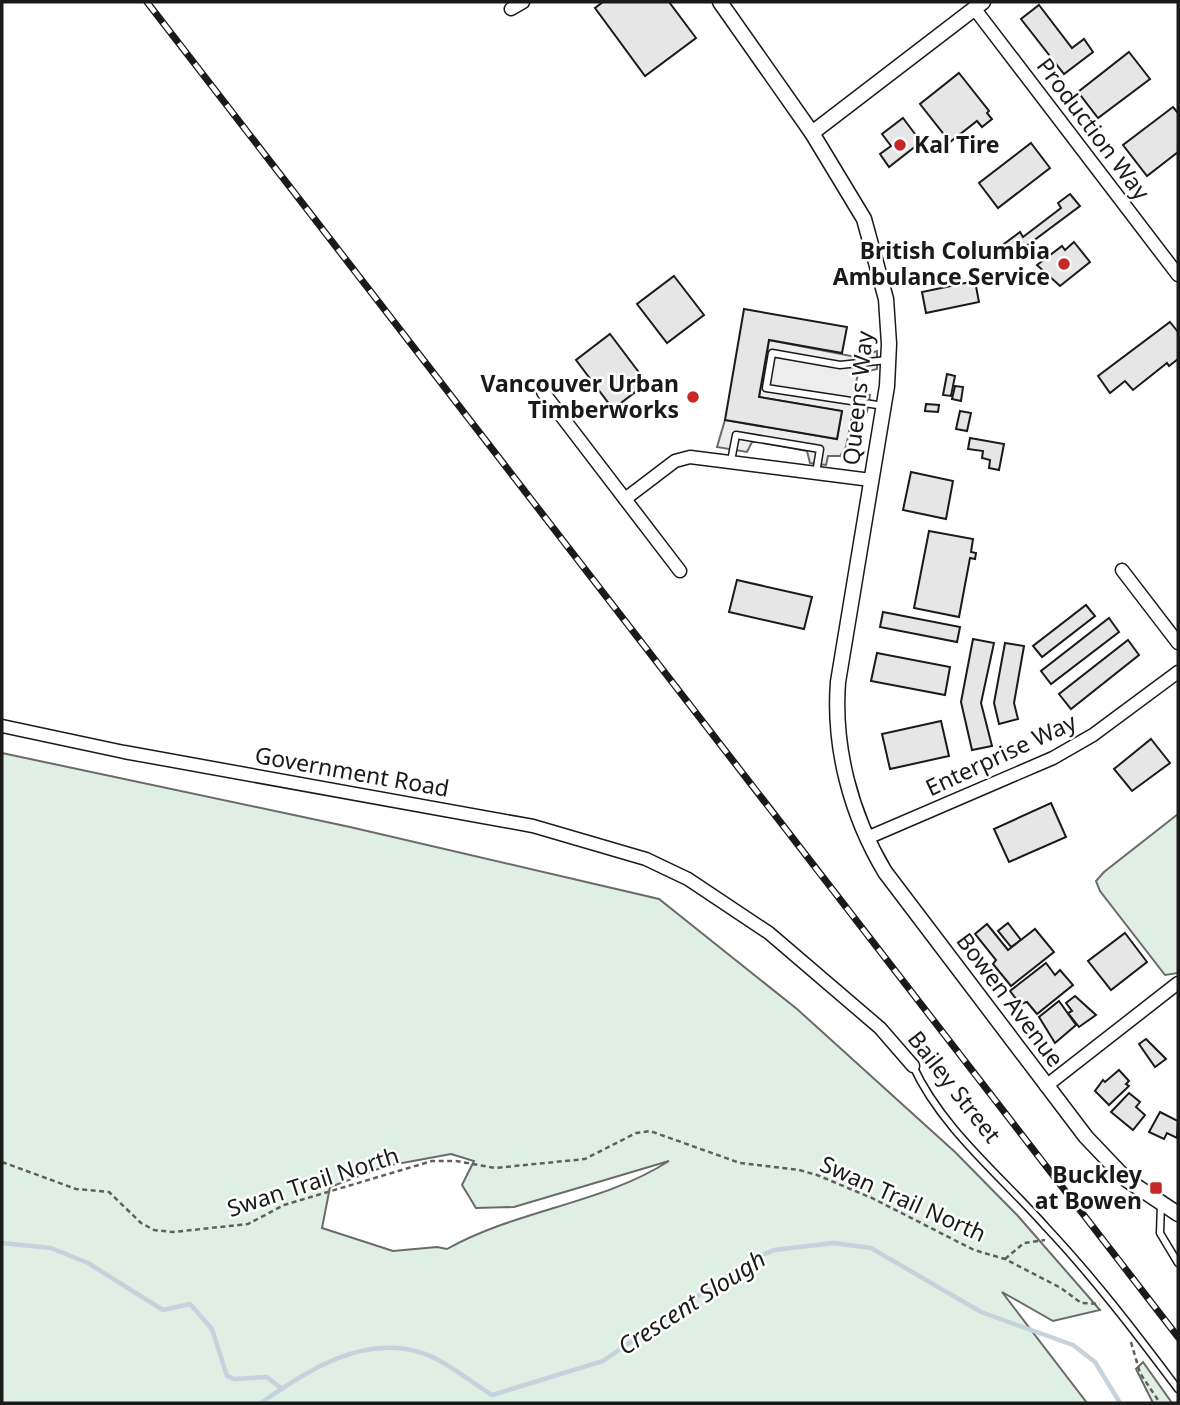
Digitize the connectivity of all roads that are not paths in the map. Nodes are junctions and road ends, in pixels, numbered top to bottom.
1 (523, 2) edge
2 (720, 2) edge
3 (979, 5) edge
4 (511, 9) dead end
5 (812, 133) junction
6 (1178, 275) edge
7 (889, 360) junction
8 (543, 392) dead end
9 (884, 406) junction
10 (731, 461) junction
11 (816, 473) junction
12 (871, 480) junction
13 (625, 499) junction
14 (1122, 570) dead end
15 (680, 571) dead end
16 (1178, 643) edge
17 (1178, 672) edge
18 (2, 726) edge
19 (867, 838) junction
20 (688, 879) joint
21 (1178, 983) edge
22 (914, 1066) joint
23 (1046, 1086) junction
24 (1161, 1204) junction
25 (1178, 1214) edge
26 (1178, 1262) edge
27 (1178, 1389) edge

1 - 4 street
2 - 5 street, Queens Way
3 - 5 street
3 - 6 street, Production Way
5 - 7 street, Queens Way
7 - 9 street, Queens Way
7 - 9 lane
8 - 13 street
9 - 12 street, Queens Way
10 - 11 street
10 - 11 lane
10 - 13 street
11 - 12 street
12 - 19 street, Queens Way
13 - 15 street
14 - 16 street
17 - 19 street, Enterprise Way
18 - 20 street, Government Road
19 - 23 street, Bowen Avenue
20 - 22 street, Bailey Street
21 - 23 street
22 - 27 lane, Bailey Street
23 - 24 street, Bowen Avenue
24 - 25 street, Bowen Avenue
24 - 26 lane

